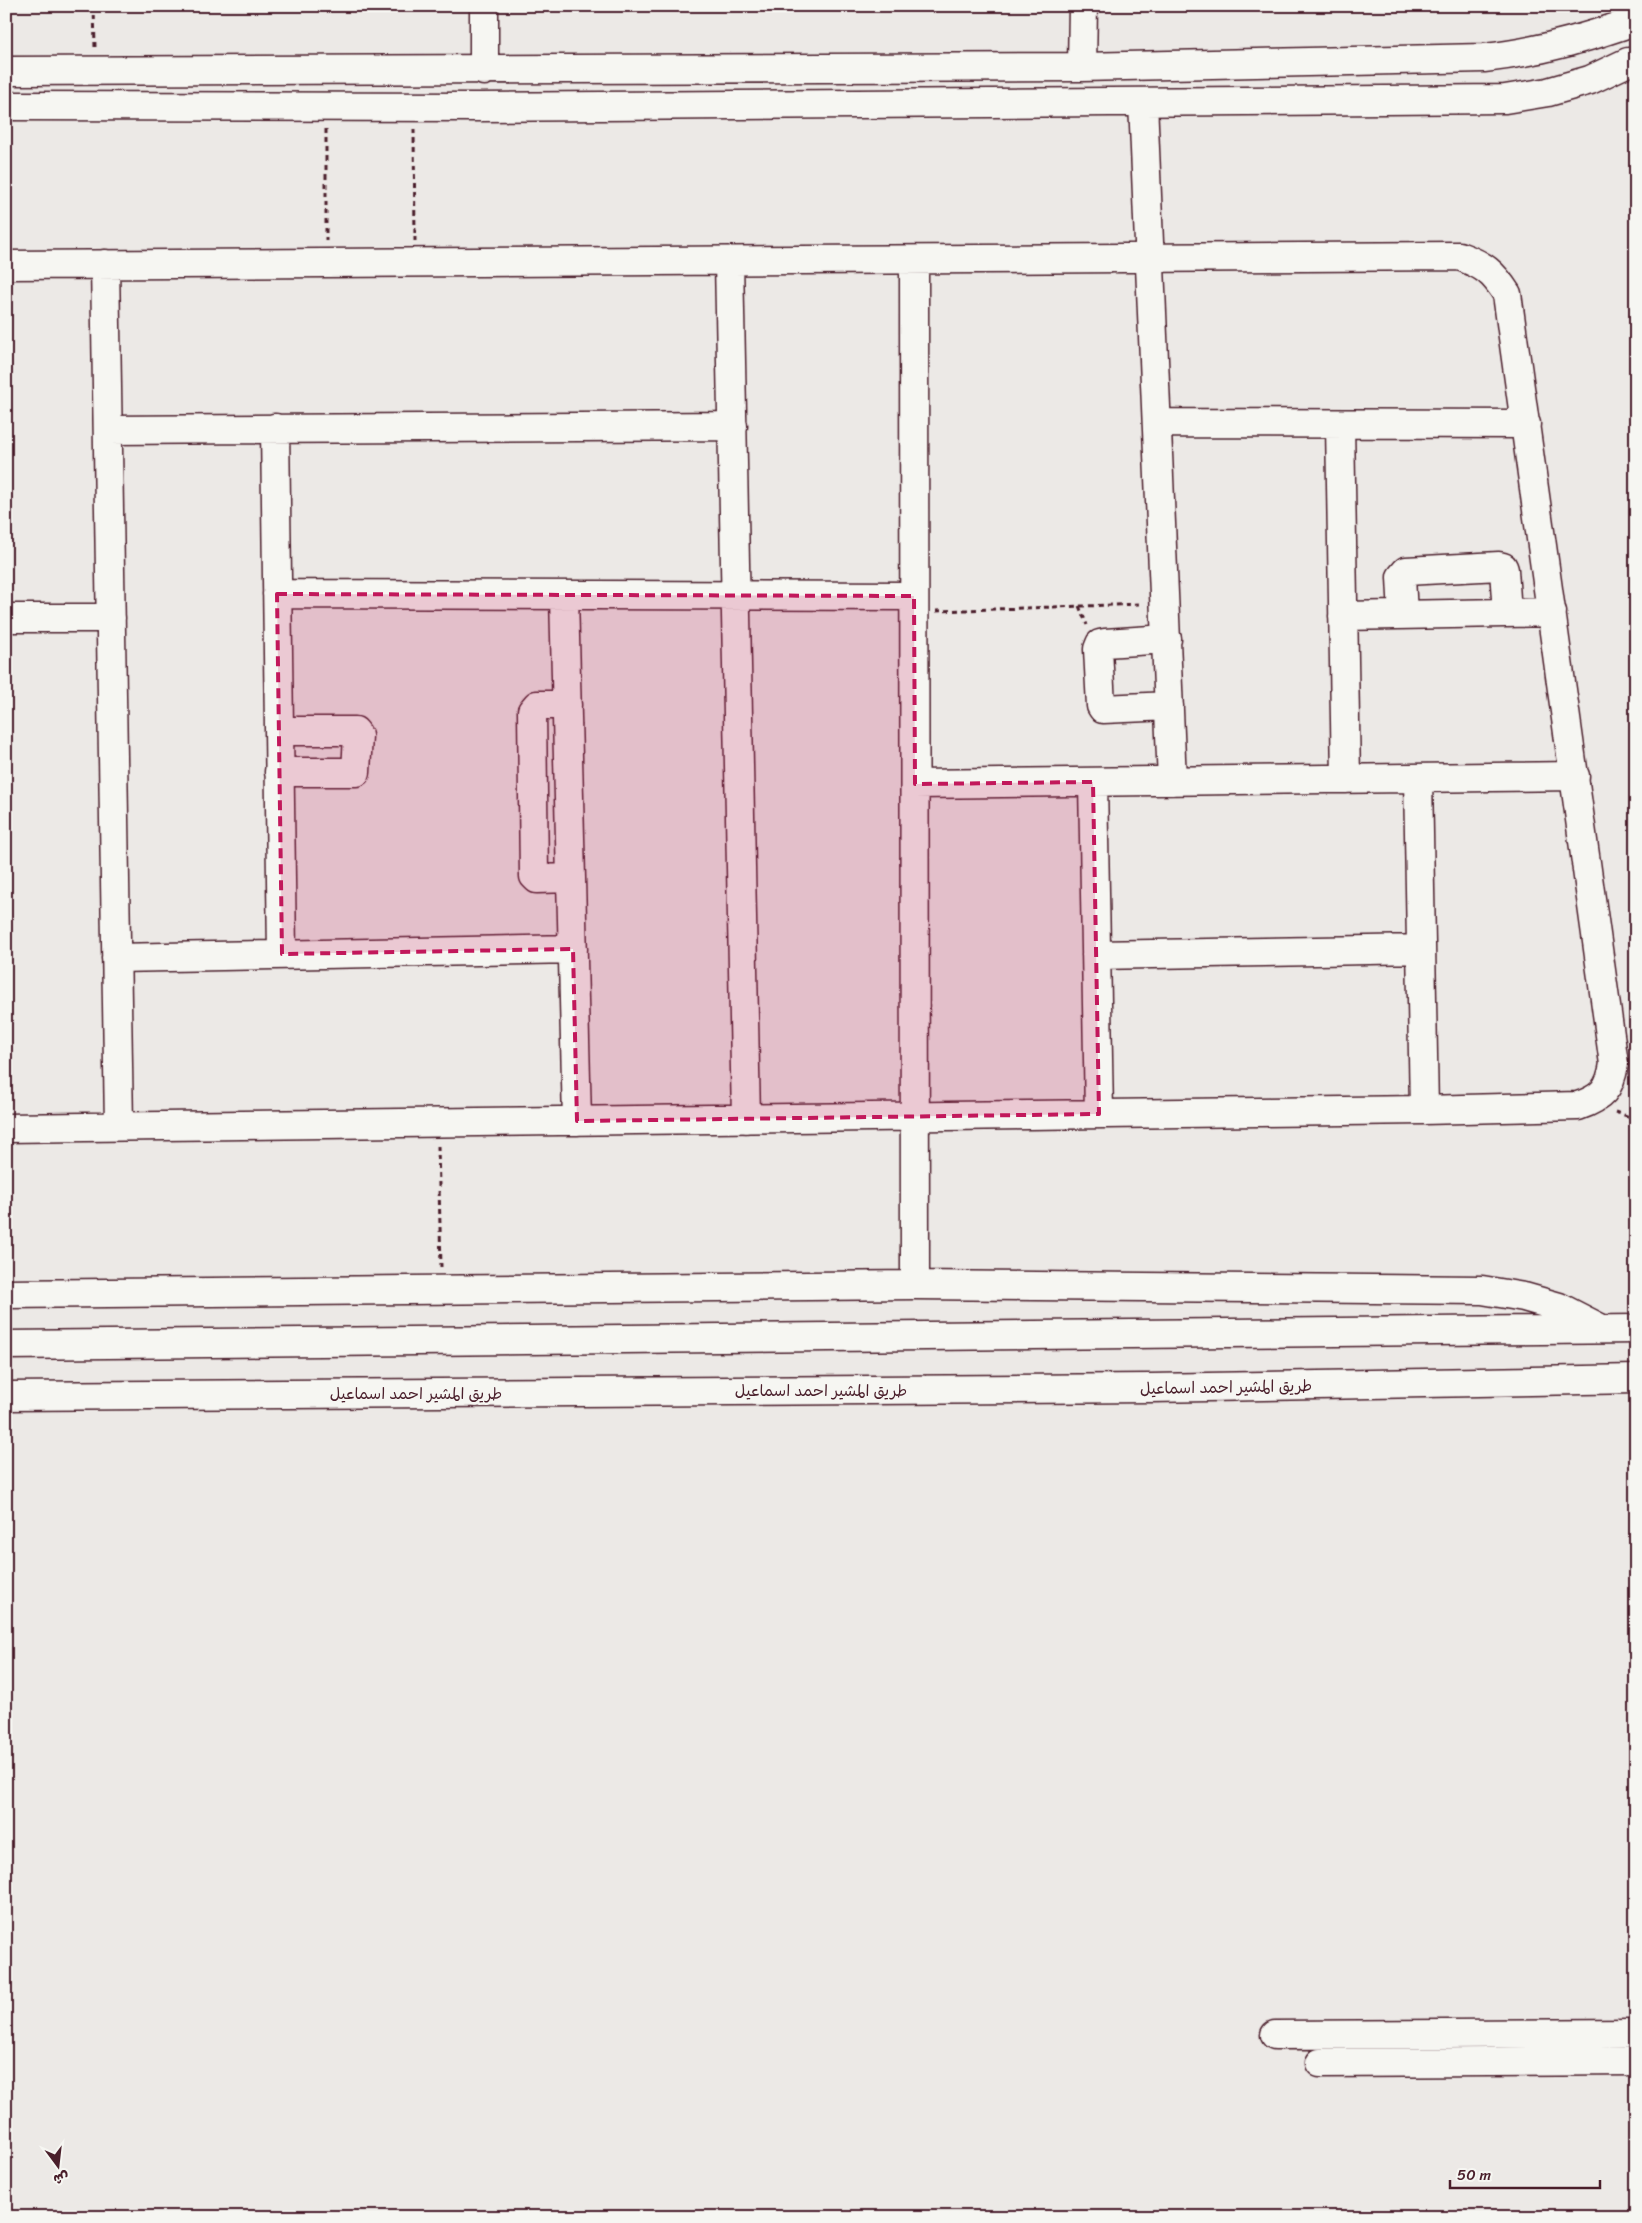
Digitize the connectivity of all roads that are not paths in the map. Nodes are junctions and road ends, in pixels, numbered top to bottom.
1 (484, 6) edge
2 (1083, 6) edge
3 (1630, 16) edge
4 (1082, 67) junction
5 (1633, 68) edge
6 (6, 71) edge
7 (484, 71) junction
8 (1143, 102) junction
9 (6, 106) edge
10 (1151, 259) junction
11 (914, 260) junction
12 (730, 261) junction
13 (106, 264) junction
14 (6, 265) edge
15 (1158, 423) junction
16 (1340, 424) junction
17 (1526, 424) junction
18 (733, 426) junction
19 (275, 428) junction
20 (108, 430) junction
21 (277, 594) junction
22 (564, 596) junction
23 (736, 596) junction
24 (914, 604) junction
25 (1552, 612) junction
26 (1507, 613) junction
27 (1403, 615) junction
28 (1343, 616) junction
29 (6, 618) edge
30 (111, 618) junction
31 (1167, 639) junction
32 (567, 705) junction
33 (1169, 706) junction
34 (279, 731) junction
35 (279, 772) junction
36 (1575, 776) junction
37 (1418, 778) junction
38 (1346, 779) junction
39 (1172, 781) junction
40 (1093, 782) junction
41 (915, 784) junction
42 (571, 878) junction
43 (1421, 949) junction
44 (573, 950) junction
45 (282, 954) junction
46 (1096, 955) junction
47 (116, 958) junction
48 (1424, 1110) junction
49 (1099, 1114) junction
50 (915, 1117) junction
51 (746, 1119) junction
52 (577, 1121) junction
53 (119, 1126) junction
54 (6, 1128) edge
55 (915, 1285) junction
56 (6, 1294) edge
57 (1602, 1329) junction
58 (1636, 1329) edge
59 (6, 1345) edge
60 (1636, 1380) edge
61 (6, 1396) edge
62 (1636, 2033) edge
63 (1275, 2035) dead end
64 (1636, 2061) edge
65 (1320, 2063) dead end

1 - 7 street
2 - 4 street
3 - 4 street
3 - 5 street
4 - 7 street
5 - 8 street
6 - 7 street
8 - 9 street
8 - 10 street
10 - 11 street
10 - 15 street
10 - 17 street
11 - 12 street
11 - 24 street
12 - 13 street
12 - 18 street
13 - 14 street
13 - 20 street
15 - 16 street
15 - 31 street
16 - 17 street
16 - 28 street
17 - 25 street
18 - 19 street
18 - 23 street
19 - 20 street
19 - 21 street
20 - 30 street
21 - 22 street
21 - 34 street
22 - 23 street
22 - 32 street
23 - 24 street
23 - 51 street
24 - 41 street
25 - 26 street
25 - 36 street
26 - 27 street
26 - 27 street
27 - 28 street
28 - 38 street
29 - 30 street
30 - 47 street
31 - 33 street
31 - 33 street
32 - 42 street
32 - 42 street
33 - 39 street
34 - 35 street
34 - 35 street
35 - 45 street
36 - 37 street
36 - 48 street
37 - 38 street
37 - 43 street
38 - 39 street
39 - 40 street
40 - 41 street
40 - 46 street
41 - 50 street
42 - 44 street
43 - 46 street
43 - 48 street
44 - 45 street
44 - 52 street
45 - 47 street
46 - 49 street
47 - 53 street
48 - 49 street
49 - 50 street
50 - 51 street
50 - 55 street
51 - 52 street
52 - 53 street
53 - 54 street
55 - 56 street
55 - 57 street
57 - 58 street
57 - 59 street
60 - 61 street, طريق المشير احمد اسماعيل
62 - 63 street
64 - 65 street

